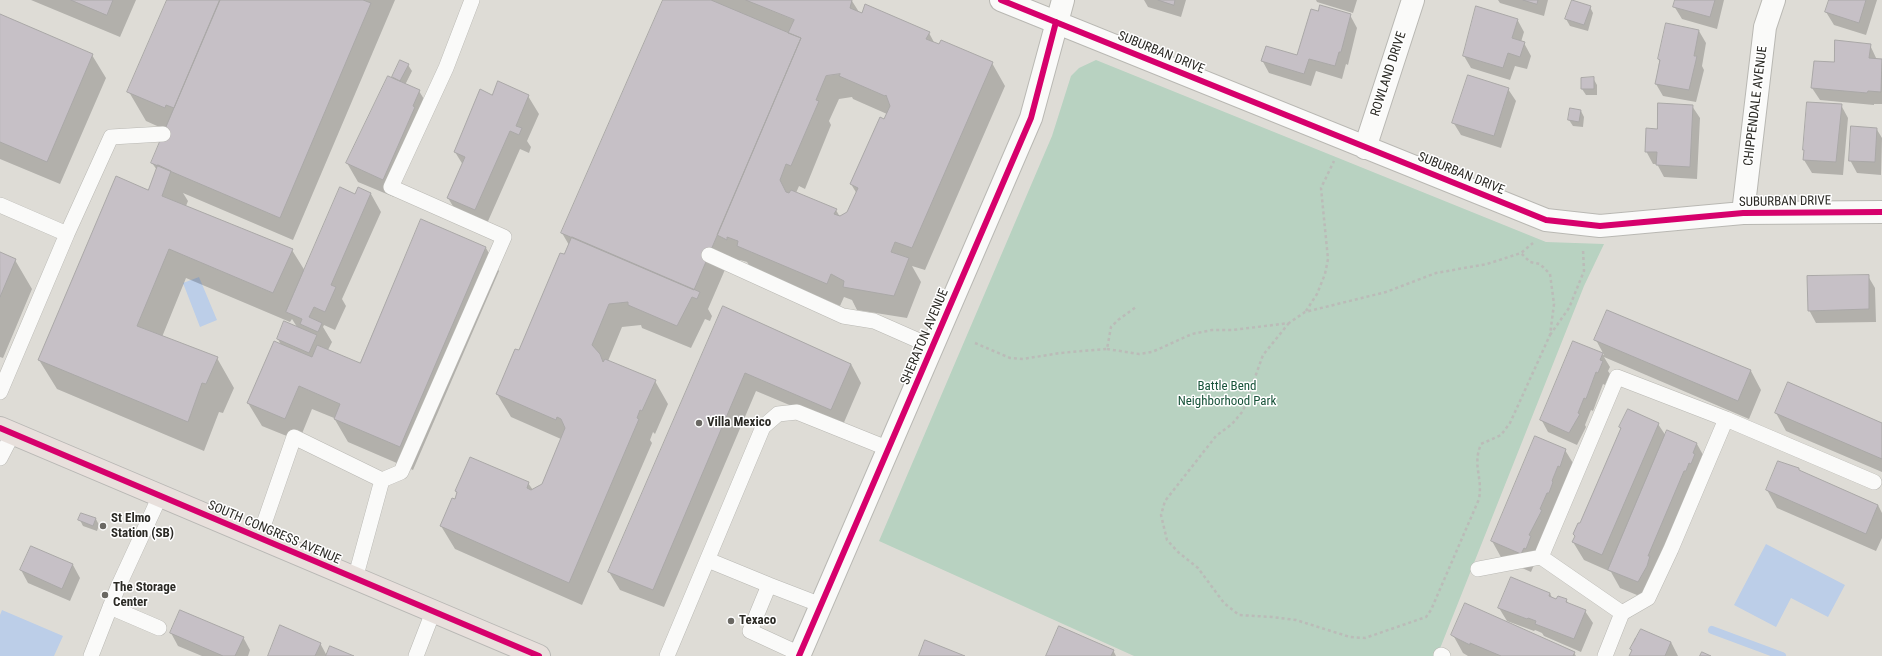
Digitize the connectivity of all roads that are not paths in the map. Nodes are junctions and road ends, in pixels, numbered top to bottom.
1 (472, 0) edge
2 (1001, 0) edge
3 (1063, 0) edge
4 (1413, 0) edge
5 (1774, 0) edge
6 (1056, 22) junction
7 (163, 134) dead end
8 (1365, 148) junction
9 (0, 205) edge
10 (1882, 212) edge
11 (1743, 213) junction
12 (67, 234) junction
13 (709, 255) dead end
14 (933, 346) junction
15 (0, 392) edge
16 (1726, 420) junction
17 (6, 431) edge
18 (889, 449) junction
19 (0, 458) edge
20 (382, 480) junction
21 (1874, 482) dead end
22 (160, 496) junction
23 (259, 538) junction
24 (1542, 557) junction
25 (708, 560) junction
26 (1478, 569) dead end
27 (355, 579) junction
28 (769, 585) junction
29 (821, 605) junction
30 (110, 606) junction
31 (433, 612) junction
32 (1622, 613) junction
33 (159, 628) dead end
34 (509, 651) edge
35 (800, 655) edge
36 (91, 656) edge
37 (416, 656) edge
38 (539, 656) edge
39 (667, 656) edge
40 (1605, 656) edge

1 - 20 lane
2 - 6 street, SUBURBAN DRIVE
3 - 6 street, SHERATON AVENUE
4 - 8 street, ROWLAND DRIVE
5 - 11 street, CHIPPENDALE AVENUE
6 - 8 street, SUBURBAN DRIVE
6 - 14 street, SHERATON AVENUE
7 - 12 lane
8 - 11 street, SUBURBAN DRIVE
9 - 12 lane
10 - 11 street, SUBURBAN DRIVE
12 - 15 lane
13 - 14 lane
14 - 18 street, SHERATON AVENUE
16 - 21 lane
16 - 24 lane
16 - 32 lane
17 - 19 lane
17 - 22 main road, SOUTH CONGRESS AVENUE
18 - 25 lane
18 - 29 street, SHERATON AVENUE
20 - 23 lane
20 - 27 lane
22 - 23 main road, SOUTH CONGRESS AVENUE
22 - 30 lane
23 - 27 main road, SOUTH CONGRESS AVENUE
24 - 26 lane
24 - 32 lane
25 - 28 lane
25 - 39 lane
27 - 31 main road, SOUTH CONGRESS AVENUE
28 - 29 lane
28 - 35 lane
29 - 35 street, SHERATON AVENUE
30 - 33 lane
30 - 36 lane
31 - 34 main road, SOUTH CONGRESS AVENUE
31 - 37 lane
32 - 40 lane
34 - 38 main road, SOUTH CONGRESS AVENUE

